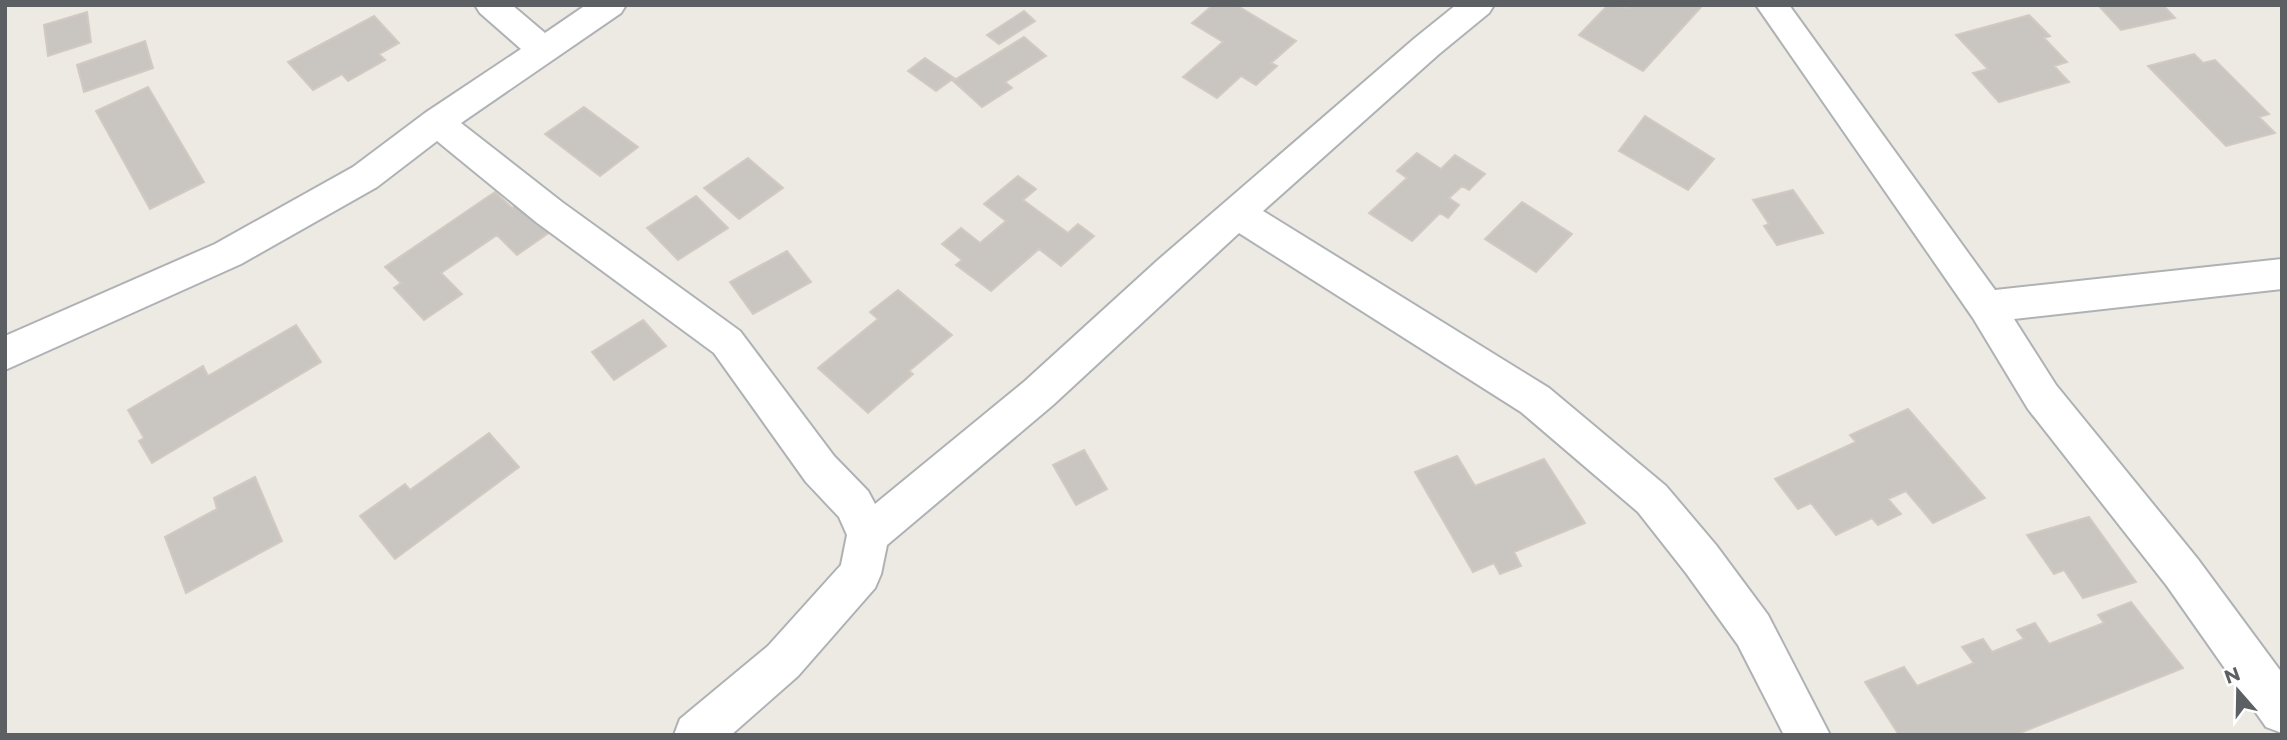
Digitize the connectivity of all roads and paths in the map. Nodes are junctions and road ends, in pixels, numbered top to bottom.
1 (491, 5) edge
2 (610, 5) edge
3 (1478, 5) edge
4 (1772, 5) edge
5 (544, 50) junction
6 (437, 122) junction
7 (1238, 214) junction
8 (2282, 274) edge
9 (1986, 307) junction
10 (5, 354) edge
11 (868, 535) junction
12 (2282, 711) edge
13 (696, 735) edge
14 (1808, 735) edge

1 - 5 street
2 - 5 street
3 - 7 street
4 - 9 street
5 - 6 street
6 - 10 street
6 - 11 street
7 - 11 street
7 - 14 street
8 - 9 street
9 - 12 street
11 - 13 street

